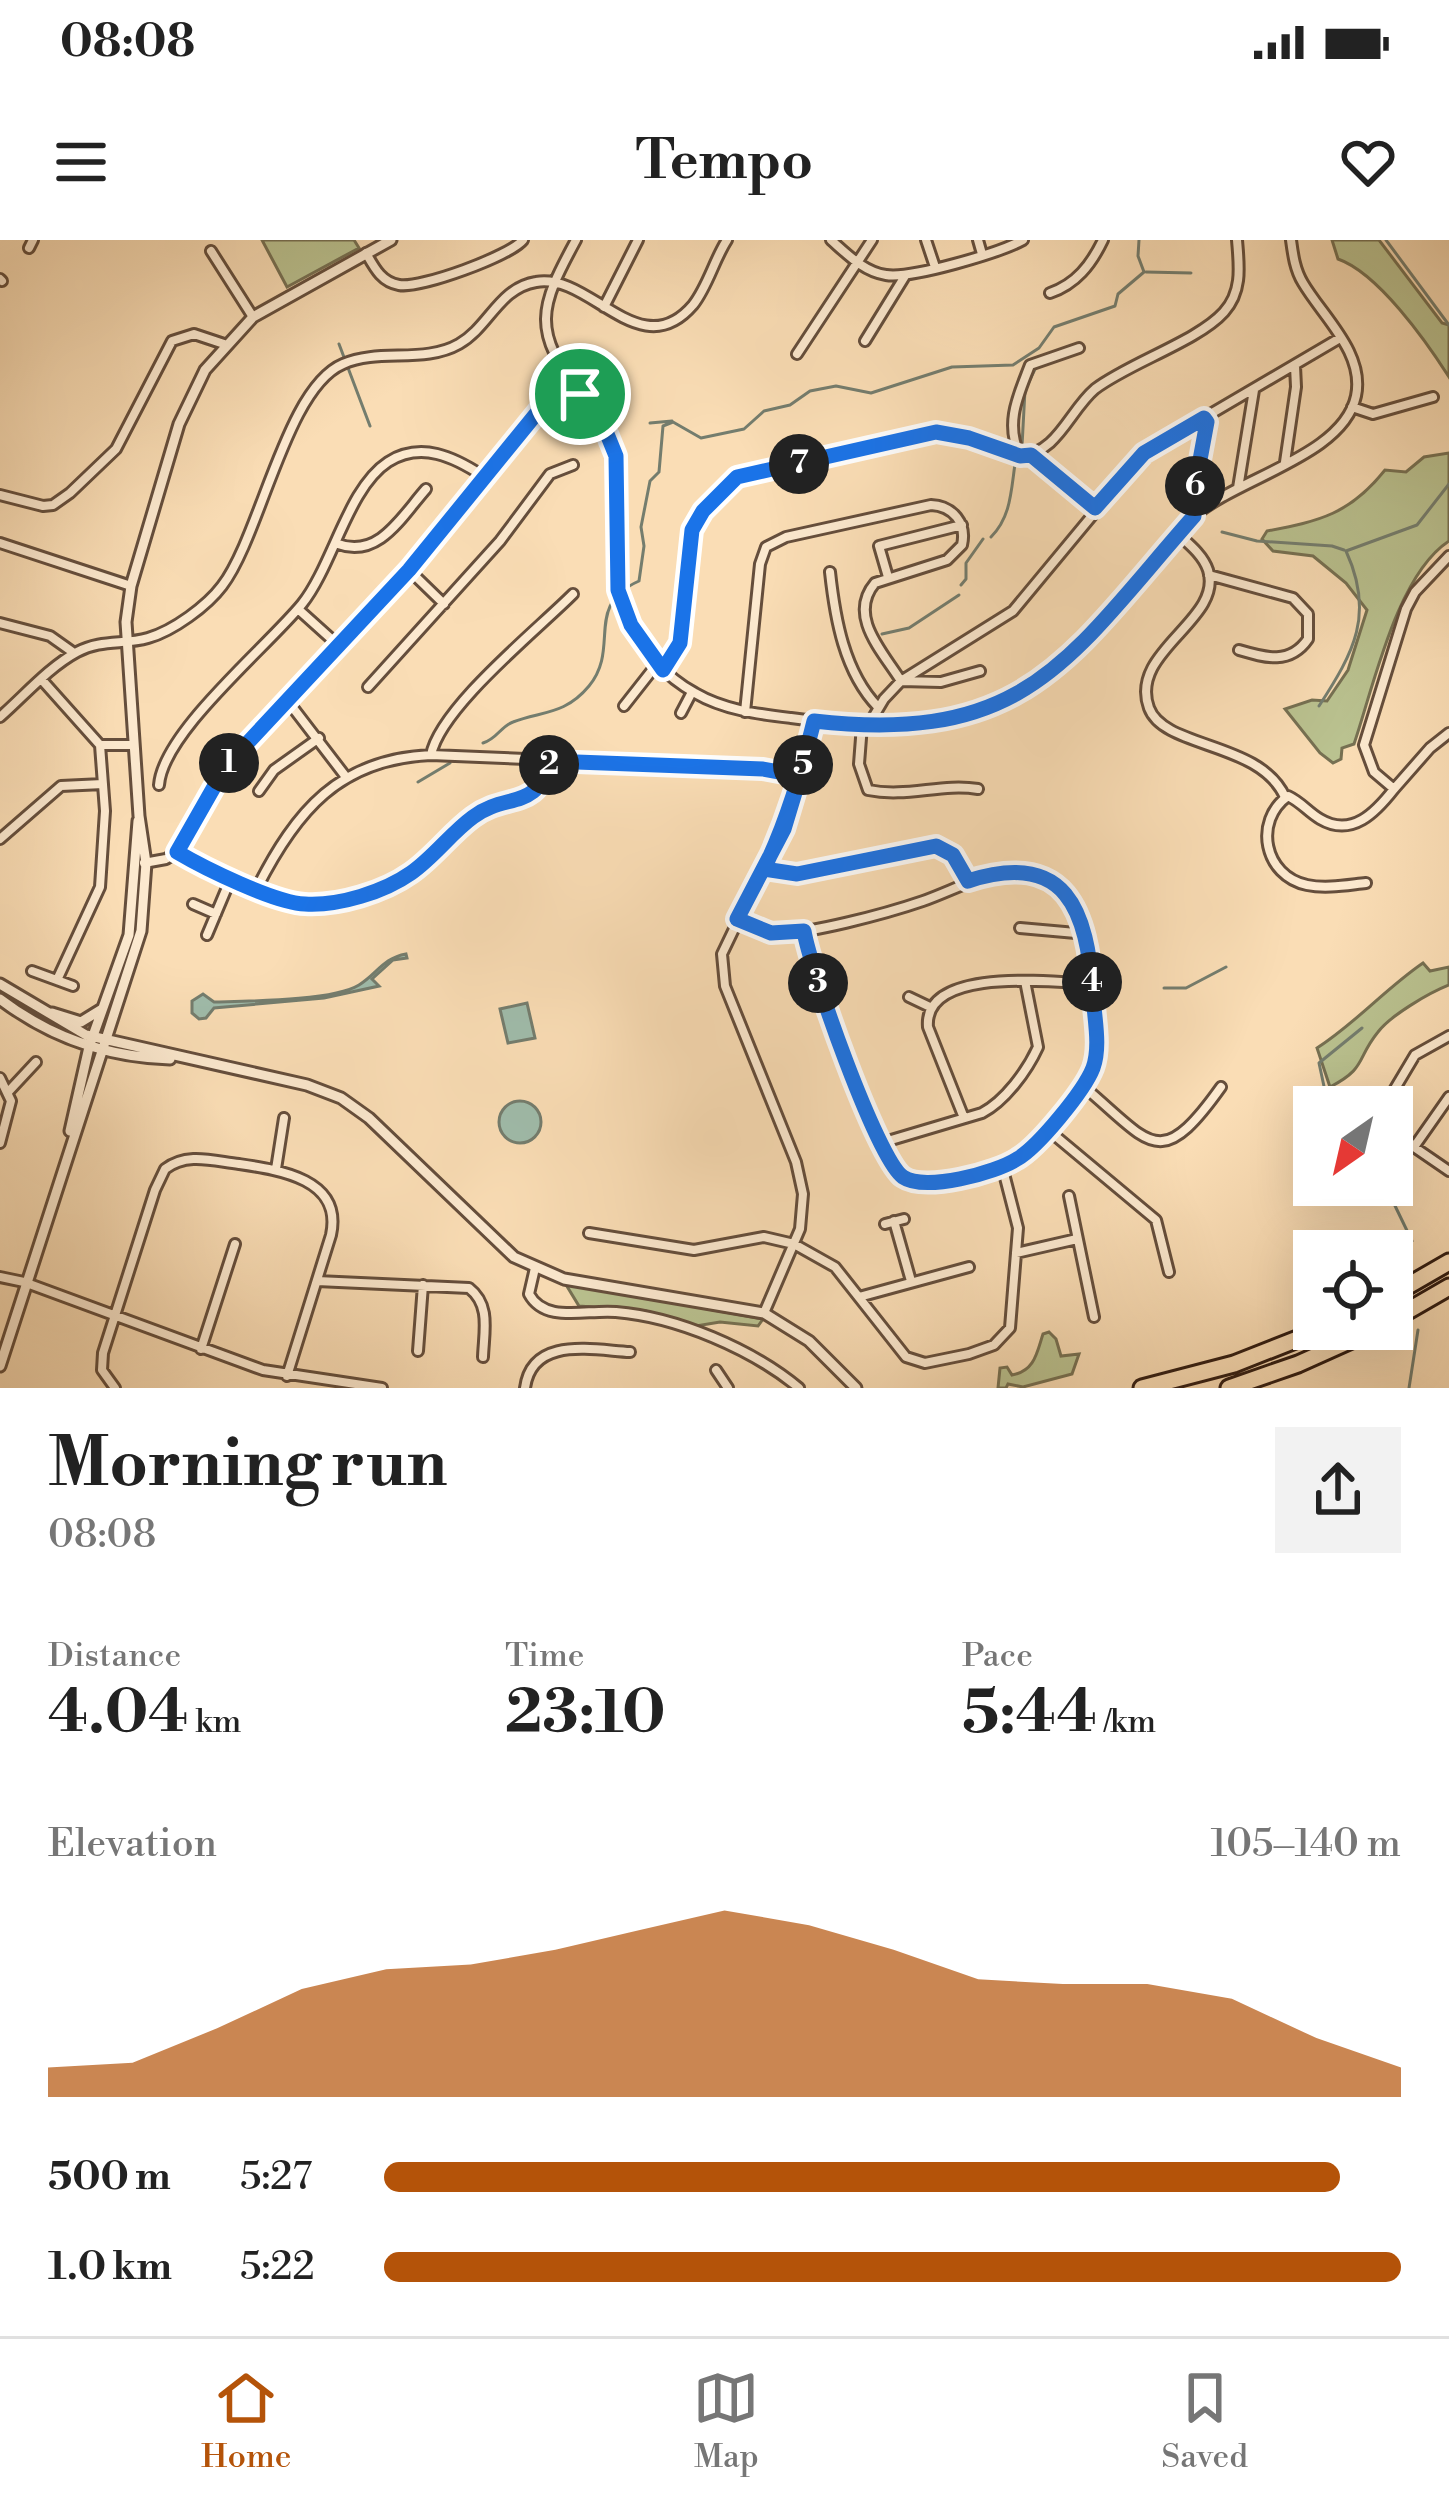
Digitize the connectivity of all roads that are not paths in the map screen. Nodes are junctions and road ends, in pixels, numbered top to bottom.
1 (391, 240) edge
2 (523, 240) edge
3 (576, 240) edge
4 (638, 240) edge
5 (727, 240) edge
6 (831, 240) edge
7 (872, 240) edge
8 (926, 240) edge
9 (978, 240) edge
10 (1022, 240) edge
11 (1103, 240) edge
12 (1237, 240) edge
13 (1291, 240) edge
14 (211, 251) dead end
15 (366, 253) junction
16 (982, 254) junction
17 (857, 263) junction
18 (935, 267) junction
19 (905, 275) junction
20 (554, 280) junction
21 (1050, 293) dead end
22 (604, 307) junction
23 (253, 317) junction
24 (1340, 338) junction
25 (865, 340) dead end
26 (224, 344) junction
27 (1079, 348) dead end
28 (797, 354) dead end
29 (1295, 367) junction
30 (567, 376) junction
31 (1254, 390) junction
32 (1433, 397) dead end
33 (1352, 407) junction
34 (1204, 418) junction
35 (1026, 456) junction
36 (1285, 462) junction
37 (573, 465) dead end
38 (483, 476) junction
39 (1238, 488) junction
40 (426, 489) dead end
41 (0, 495) edge
42 (1095, 508) junction
43 (1194, 516) junction
44 (962, 525) junction
45 (1178, 534) junction
46 (0, 543) edge
47 (338, 544) junction
48 (1449, 556) edge
49 (409, 570) junction
50 (830, 572) dead end
51 (1209, 575) junction
52 (888, 577) junction
53 (130, 586) junction
54 (573, 595) dead end
55 (445, 604) junction
56 (298, 609) junction
57 (0, 623) edge
58 (125, 639) junction
59 (338, 645) junction
60 (1239, 650) dead end
61 (74, 653) junction
62 (660, 667) junction
63 (980, 671) dead end
64 (42, 680) junction
65 (901, 681) junction
66 (368, 687) dead end
67 (692, 692) junction
68 (287, 700) junction
69 (624, 706) dead end
70 (878, 707) junction
71 (745, 712) junction
72 (681, 713) dead end
73 (0, 717) edge
74 (814, 721) junction
75 (865, 726) junction
76 (1449, 733) edge
77 (319, 738) junction
78 (100, 745) junction
79 (134, 745) junction
80 (431, 755) junction
81 (550, 761) junction
82 (800, 776) junction
83 (346, 777) junction
84 (103, 784) junction
85 (159, 785) dead end
86 (978, 789) dead end
87 (1394, 789) junction
88 (259, 791) dead end
89 (1285, 796) junction
90 (0, 839) edge
91 (177, 852) junction
92 (141, 863) junction
93 (764, 869) junction
94 (231, 878) junction
95 (968, 881) junction
96 (1366, 883) dead end
97 (256, 888) junction
98 (193, 904) dead end
99 (215, 914) junction
100 (737, 919) junction
101 (1020, 928) dead end
102 (804, 931) junction
103 (207, 934) dead end
104 (1087, 934) junction
105 (32, 970) dead end
106 (57, 980) junction
107 (1025, 981) junction
108 (0, 984) edge
109 (1092, 984) junction
110 (73, 986) dead end
111 (909, 997) dead end
112 (0, 999) edge
113 (105, 1005) junction
114 (32, 1006) junction
115 (930, 1007) junction
116 (1449, 1036) edge
117 (97, 1044) junction
118 (36, 1062) dead end
119 (0, 1078) edge
120 (1083, 1086) junction
121 (1397, 1086) edge
122 (1221, 1087) dead end
123 (9, 1091) junction
124 (1449, 1097) edge
125 (284, 1118) dead end
126 (964, 1118) junction
127 (1047, 1129) junction
128 (0, 1143) edge
129 (881, 1143) junction
130 (1414, 1147) joint
131 (1003, 1166) junction
132 (276, 1169) junction
133 (1449, 1171) edge
134 (1069, 1196) dead end
135 (894, 1221) dead end
136 (590, 1233) dead end
137 (1077, 1239) junction
138 (235, 1244) dead end
139 (794, 1244) junction
140 (1016, 1252) junction
141 (1449, 1262) edge
142 (969, 1267) dead end
143 (535, 1268) junction
144 (1169, 1272) dead end
145 (0, 1277) edge
146 (317, 1281) junction
147 (911, 1281) junction
148 (24, 1282) junction
149 (1413, 1283) edge
150 (423, 1285) junction
151 (1449, 1287) edge
152 (859, 1297) junction
153 (1413, 1308) edge
154 (764, 1313) junction
155 (116, 1316) junction
156 (1094, 1317) dead end
157 (1293, 1341) edge
158 (201, 1349) junction
159 (1331, 1350) edge
160 (418, 1351) dead end
161 (630, 1352) dead end
162 (483, 1357) dead end
163 (0, 1366) edge
164 (716, 1370) dead end
165 (287, 1376) junction
166 (115, 1388) edge
167 (382, 1388) edge
168 (525, 1388) edge
169 (728, 1388) edge
170 (799, 1388) edge
171 (856, 1388) edge
172 (1142, 1388) edge
173 (1229, 1388) edge

1 - 15 street
2 - 15 street
3 - 20 street
4 - 22 street
5 - 22 street
6 - 17 street
7 - 17 street
8 - 18 street
9 - 16 street
10 - 16 street
11 - 21 street
12 - 35 street
13 - 24 street
14 - 23 street
15 - 23 street
16 - 18 street
17 - 19 street
17 - 28 street
18 - 19 street
19 - 25 street
20 - 22 street
20 - 30 street
20 - 58 street
23 - 26 street
24 - 29 street
24 - 33 street
26 - 41 street
26 - 53 street
27 - 35 street
29 - 31 street
29 - 36 street
30 - 38 street
30 - 62 street
31 - 34 street
31 - 39 street
32 - 33 street
33 - 36 street
34 - 42 street
34 - 43 street
35 - 42 street
35 - 62 street
36 - 39 street
37 - 55 street
38 - 47 street
38 - 49 street
39 - 43 street
40 - 47 street
42 - 65 street
43 - 45 street
44 - 52 street
44 - 52 street
44 - 71 street
45 - 51 street
45 - 75 street
46 - 53 street
47 - 56 street
48 - 87 street
49 - 55 street
49 - 59 street
50 - 70 street
51 - 60 street
51 - 89 street
52 - 65 street
53 - 58 street
54 - 80 street
55 - 66 street
56 - 59 street
56 - 85 street
57 - 61 street
58 - 61 street
58 - 79 street
59 - 68 street
61 - 64 street
62 - 67 street
62 - 69 street
63 - 65 street
64 - 73 street
64 - 78 street
65 - 70 street
67 - 71 street
67 - 72 street
68 - 77 street
68 - 91 street
70 - 75 street
71 - 74 street
74 - 75 street
74 - 82 street
75 - 86 street
76 - 87 street
77 - 83 street
77 - 88 street
78 - 79 street
78 - 84 street
79 - 92 street
80 - 81 street
80 - 83 street
81 - 82 street
81 - 97 street
82 - 93 street
83 - 97 street
84 - 90 street
84 - 106 street
87 - 89 street
89 - 96 street
91 - 92 street
91 - 94 street
92 - 113 street
92 - 117 street
93 - 95 street
93 - 100 street
94 - 97 street
94 - 99 street
95 - 102 street
95 - 104 street
98 - 99 street
99 - 103 street
100 - 102 street
100 - 139 street
101 - 104 street
102 - 129 street
104 - 109 street
105 - 106 street
106 - 110 street
107 - 109 street
107 - 115 street
107 - 126 street
108 - 114 street
109 - 120 street
111 - 115 street
112 - 117 street
113 - 114 street
113 - 117 street
114 - 117 street
115 - 126 street
116 - 121 street
117 - 143 street
117 - 148 street
118 - 123 street
119 - 123 street
120 - 122 street
120 - 127 street
123 - 128 street
124 - 130 street
125 - 132 street
126 - 129 street
127 - 131 street
127 - 144 street
129 - 131 street
130 - 133 street
131 - 140 street
132 - 146 street
132 - 155 street
134 - 137 street
135 - 147 street
136 - 139 street
137 - 140 street
137 - 156 street
138 - 158 street
139 - 152 street
139 - 154 street
140 - 152 street
141 - 149 highway
142 - 147 street
143 - 154 street
143 - 170 street
145 - 148 street
146 - 150 street
146 - 165 street
147 - 152 street
148 - 155 street
148 - 163 street
150 - 160 street
150 - 162 street
151 - 153 highway
154 - 171 street
155 - 158 street
155 - 166 street
157 - 172 highway
158 - 165 street
159 - 173 highway
161 - 168 street
164 - 169 street
165 - 167 street

